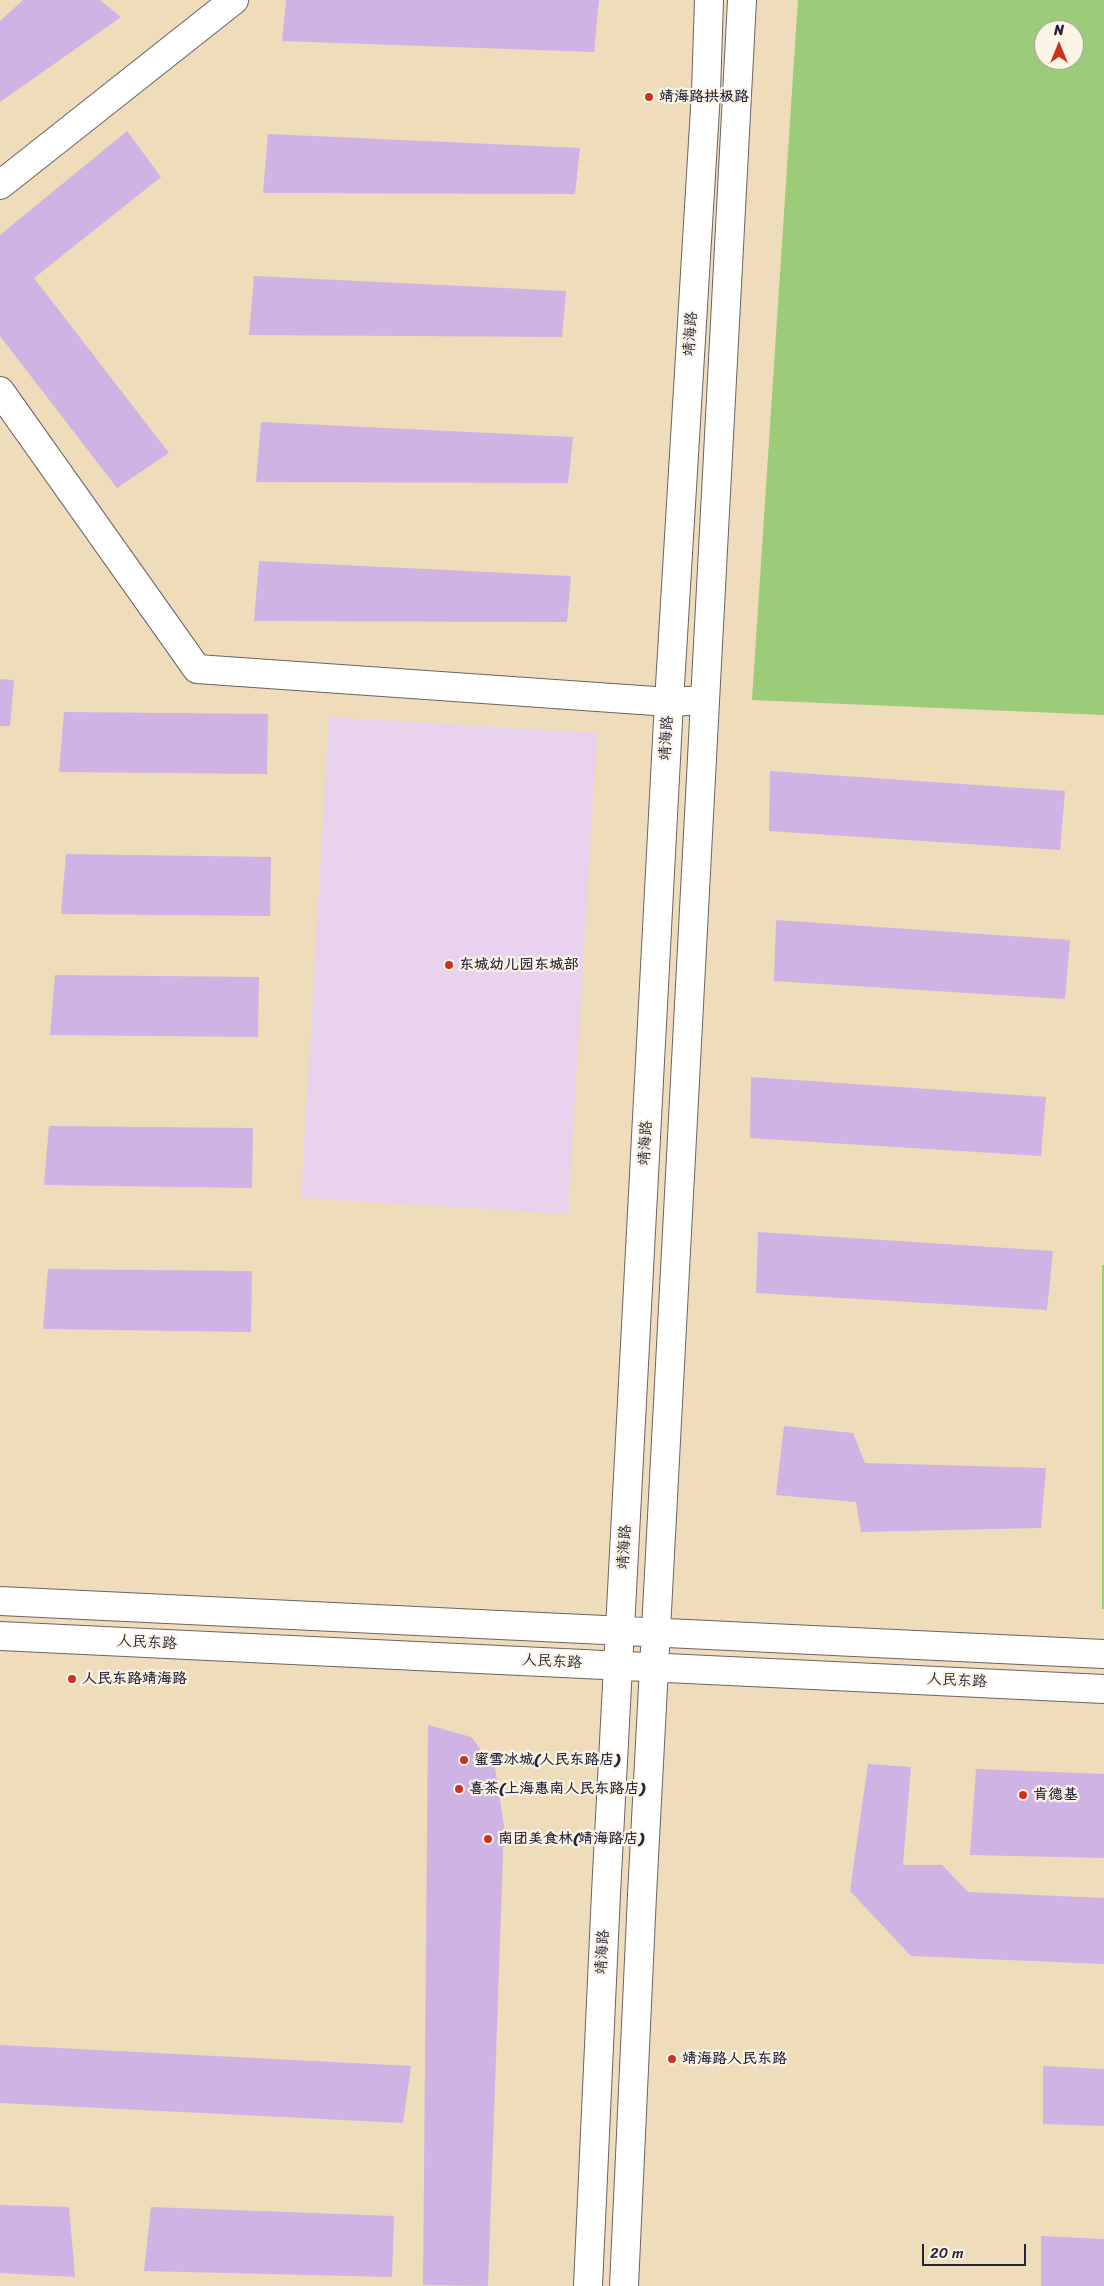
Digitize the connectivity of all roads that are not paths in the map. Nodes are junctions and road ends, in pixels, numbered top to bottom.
1 (234, 0) edge
2 (709, 0) edge
3 (742, 0) edge
4 (0, 185) edge
5 (0, 391) edge
6 (705, 700) junction
7 (669, 702) junction
8 (0, 1600) edge
9 (620, 1630) junction
10 (656, 1632) junction
11 (0, 1636) edge
12 (1104, 1654) edge
13 (618, 1666) junction
14 (655, 1667) junction
15 (1104, 1689) edge
16 (588, 2286) edge
17 (624, 2286) edge

1 - 4 main road
2 - 7 main road, 靖海路
3 - 6 main road
5 - 7 main road
6 - 7 main road
6 - 10 main road
7 - 9 main road, 靖海路
8 - 9 main road
9 - 10 main road
9 - 13 main road, 靖海路
10 - 12 main road
10 - 14 main road
11 - 13 main road, 人民东路
13 - 14 main road, 人民东路
13 - 16 main road, 靖海路
14 - 15 main road, 人民东路
14 - 17 main road

